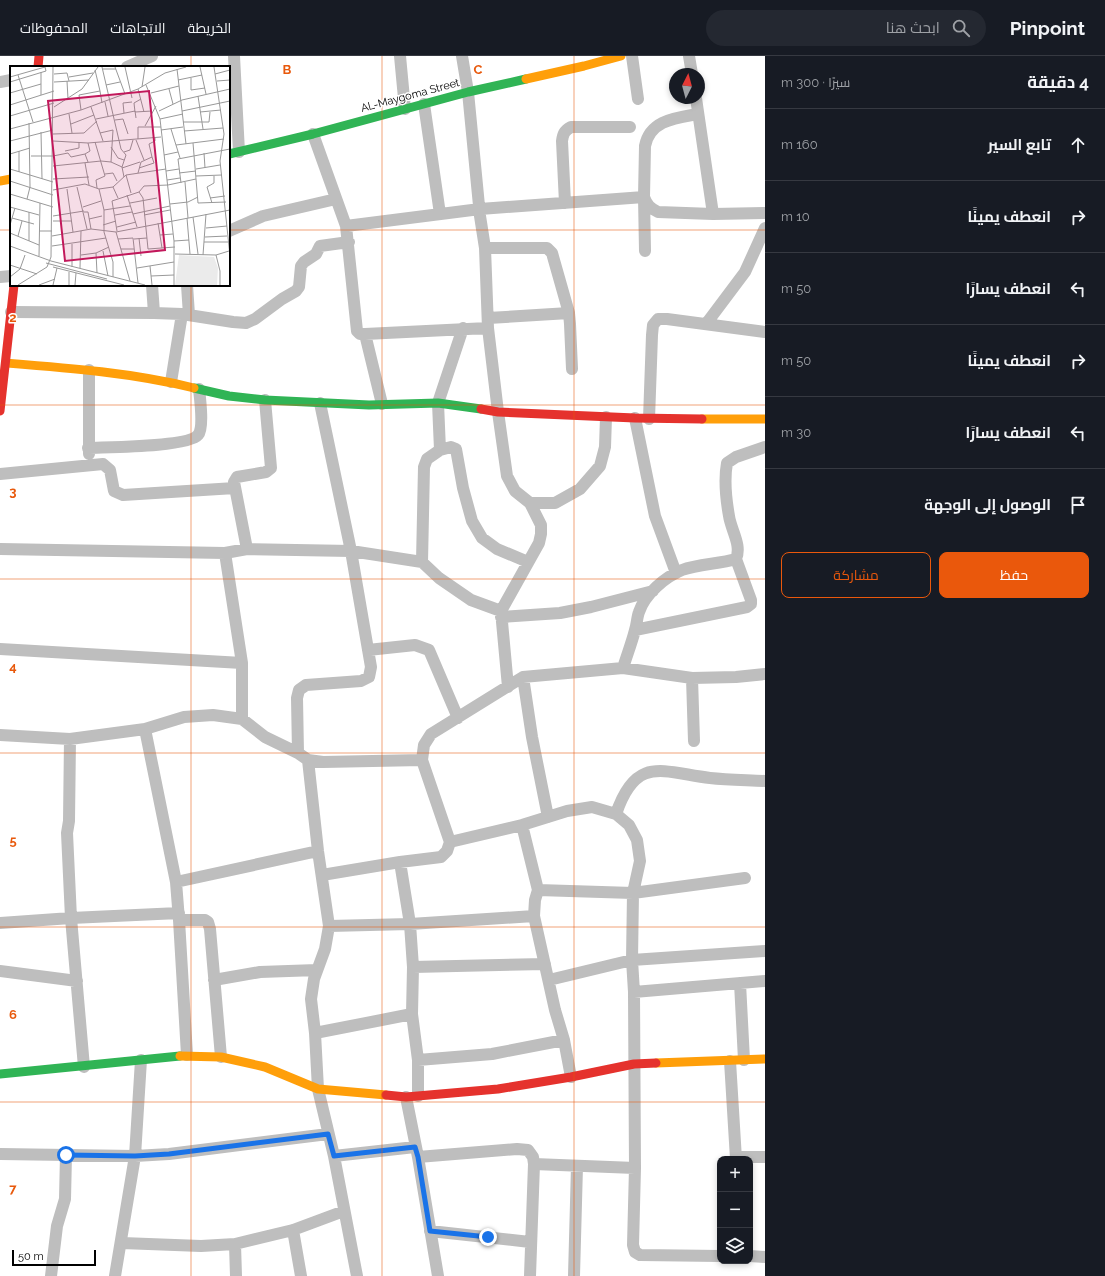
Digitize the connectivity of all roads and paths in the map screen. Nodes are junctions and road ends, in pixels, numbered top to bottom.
1 (39, 56) edge
2 (150, 56) edge
3 (234, 56) edge
4 (400, 56) edge
5 (462, 56) edge
6 (621, 56) edge
7 (632, 56) edge
8 (689, 56) edge
9 (582, 61) edge
10 (38, 66) edge
11 (129, 66) edge
12 (691, 68) edge
13 (10, 80) edge
14 (0, 82) edge
15 (468, 92) junction
16 (638, 99) dead end
17 (424, 104) junction
18 (697, 104) edge
19 (405, 109) junction
20 (698, 114) junction
21 (630, 126) dead end
22 (313, 134) junction
23 (234, 153) edge
24 (10, 179) edge
25 (0, 181) edge
26 (644, 197) junction
27 (336, 199) junction
28 (565, 203) junction
29 (480, 209) junction
30 (765, 213) edge
31 (440, 214) junction
32 (713, 214) junction
33 (346, 226) junction
34 (765, 228) edge
35 (230, 231) edge
36 (349, 242) junction
37 (485, 248) junction
38 (645, 252) dead end
39 (10, 276) edge
40 (0, 277) edge
41 (14, 286) edge
42 (152, 286) edge
43 (187, 286) edge
44 (11, 312) junction
45 (154, 313) junction
46 (568, 313) junction
47 (186, 315) junction
48 (488, 323) junction
49 (706, 324) junction
50 (463, 328) junction
51 (765, 332) edge
52 (365, 334) junction
53 (6, 363) junction
54 (572, 369) dead end
55 (89, 370) junction
56 (171, 382) junction
57 (199, 389) junction
58 (265, 400) junction
59 (320, 403) junction
60 (438, 403) junction
61 (382, 404) junction
62 (0, 411) edge
63 (498, 412) junction
64 (606, 417) junction
65 (635, 418) junction
66 (649, 419) junction
67 (765, 419) edge
68 (765, 447) edge
69 (88, 448) junction
70 (440, 450) junction
71 (89, 466) junction
72 (0, 474) edge
73 (235, 488) junction
74 (530, 503) junction
75 (0, 549) edge
76 (247, 549) junction
77 (351, 551) junction
78 (225, 553) junction
79 (736, 559) junction
80 (422, 562) junction
81 (528, 562) junction
82 (676, 573) junction
83 (653, 591) junction
84 (501, 614) junction
85 (635, 630) junction
86 (0, 649) edge
87 (368, 650) junction
88 (242, 663) junction
89 (623, 668) junction
90 (765, 674) edge
91 (523, 677) junction
92 (692, 678) junction
93 (508, 687) junction
94 (458, 718) junction
95 (242, 719) junction
96 (144, 729) junction
97 (0, 734) edge
98 (70, 739) junction
99 (694, 741) dead end
100 (298, 753) junction
101 (308, 760) junction
102 (422, 760) junction
103 (765, 781) edge
104 (616, 814) junction
105 (548, 817) junction
106 (522, 825) junction
107 (450, 842) junction
108 (318, 851) junction
109 (400, 862) junction
110 (322, 875) junction
111 (745, 878) dead end
112 (176, 882) junction
113 (538, 890) junction
114 (633, 893) junction
115 (534, 916) junction
116 (179, 917) junction
117 (71, 918) junction
118 (0, 923) edge
119 (410, 924) junction
120 (329, 926) junction
121 (765, 951) edge
122 (632, 960) junction
123 (545, 964) junction
124 (413, 967) junction
125 (317, 970) junction
126 (0, 971) edge
127 (214, 980) junction
128 (549, 980) junction
129 (77, 981) junction
130 (765, 982) edge
131 (740, 983) junction
132 (634, 992) junction
133 (412, 1014) junction
134 (315, 1033) junction
135 (564, 1040) junction
136 (187, 1055) junction
137 (221, 1057) junction
138 (765, 1059) edge
139 (141, 1060) junction
140 (418, 1060) junction
141 (744, 1060) junction
142 (730, 1061) junction
143 (634, 1064) junction
144 (84, 1067) junction
145 (0, 1074) edge
146 (571, 1077) junction
147 (318, 1089) junction
148 (412, 1096) junction
149 (328, 1134) junction
150 (417, 1152) junction
151 (0, 1154) edge
152 (66, 1155) junction
153 (135, 1156) junction
154 (334, 1156) junction
155 (736, 1156) edge
156 (753, 1157) edge
157 (765, 1157) edge
158 (534, 1164) junction
159 (577, 1166) junction
160 (635, 1168) junction
161 (344, 1211) junction
162 (293, 1230) junction
163 (430, 1231) junction
164 (530, 1242) junction
165 (122, 1243) junction
166 (235, 1244) junction
167 (717, 1256) edge
168 (753, 1256) edge
169 (765, 1257) edge
170 (51, 1276) edge
171 (115, 1276) edge
172 (236, 1276) edge
173 (302, 1276) edge
174 (357, 1276) edge
175 (438, 1276) edge
176 (530, 1276) edge
177 (574, 1276) edge

1 - 10 street
2 - 11 street
3 - 23 street
4 - 19 street
5 - 15 street
6 - 9 street, AL-Maygoma Street
7 - 16 street
8 - 12 street
9 - 15 street, AL-Maygoma Street
13 - 14 street
15 - 17 street, AL-Maygoma Street
15 - 29 street
17 - 19 street, AL-Maygoma Street
17 - 31 street
18 - 20 street
19 - 22 street, AL-Maygoma Street
20 - 26 street
20 - 32 street
21 - 28 street
22 - 23 street, AL-Maygoma Street
22 - 27 street
24 - 25 street
26 - 28 street
26 - 32 street
26 - 38 street
27 - 33 street
27 - 35 street
28 - 29 street
29 - 31 street
29 - 37 street
30 - 32 street
31 - 33 street
33 - 36 street
34 - 49 street
36 - 47 street
36 - 52 street
37 - 46 street
37 - 48 street
39 - 40 street
41 - 44 street
42 - 45 street
43 - 47 street
44 - 45 street
44 - 53 street
45 - 47 street
46 - 48 street
46 - 54 street
47 - 56 street
48 - 50 street
48 - 63 street
49 - 51 street
49 - 66 street
50 - 52 street
50 - 60 street
52 - 61 street
53 - 55 street
53 - 62 street
55 - 56 street
55 - 69 street
56 - 57 street
57 - 58 street
57 - 69 street
58 - 59 street
58 - 73 street
59 - 61 street
59 - 77 street
60 - 61 street
60 - 63 street
60 - 70 street
63 - 64 street
63 - 74 street
64 - 65 street
64 - 74 street
65 - 66 street
65 - 82 street
66 - 67 street
68 - 79 street
69 - 71 street
70 - 80 street
70 - 81 street
71 - 72 street
71 - 73 street
73 - 76 street
74 - 81 street
75 - 78 street
76 - 77 street
76 - 78 street
77 - 80 street
77 - 87 street
78 - 88 street
79 - 82 street
79 - 85 street
80 - 84 street
81 - 84 street
82 - 83 street
83 - 84 street
83 - 85 street
84 - 93 street
85 - 89 street
86 - 88 street
87 - 94 street
87 - 100 street
88 - 95 street
89 - 91 street
89 - 92 street
90 - 92 street
91 - 93 street
91 - 105 street
92 - 99 street
93 - 94 street
94 - 102 street
95 - 96 street
95 - 100 street
96 - 98 street
96 - 112 street
97 - 98 street
98 - 117 street
100 - 101 street
101 - 102 street
101 - 108 street
102 - 107 street
103 - 104 street
104 - 105 street
104 - 114 street
105 - 106 street
106 - 107 street
106 - 113 street
107 - 109 street
108 - 110 street
108 - 112 street
109 - 110 street
109 - 119 street
110 - 120 street
111 - 114 street
112 - 116 street
113 - 114 street
113 - 115 street
114 - 122 street
115 - 119 street
115 - 123 street
116 - 117 street
116 - 127 street
116 - 136 street
117 - 118 street
117 - 129 street
119 - 120 street
119 - 124 street
120 - 125 street
121 - 122 street
122 - 128 street
122 - 132 street
123 - 124 street
123 - 128 street
124 - 133 street
125 - 127 street
125 - 134 street
126 - 129 street
127 - 137 street
128 - 135 street
129 - 144 street
130 - 131 street
131 - 132 street
131 - 141 street
132 - 143 street
133 - 134 street
133 - 140 street
134 - 147 street
135 - 140 street
135 - 146 street
136 - 137 street
136 - 139 street
137 - 147 street
138 - 141 street
139 - 144 street
139 - 153 street
140 - 148 street
141 - 142 street
142 - 143 street
142 - 155 street
143 - 146 street
143 - 160 street
144 - 145 street
146 - 148 street
147 - 148 street
147 - 149 street
148 - 150 street
149 - 153 street
149 - 154 street
150 - 154 street
150 - 158 street
150 - 163 street
151 - 152 street
152 - 153 street
152 - 170 street
153 - 165 street
154 - 161 street
156 - 157 street
158 - 159 street
158 - 164 street
159 - 160 street
159 - 177 street
160 - 167 street
161 - 162 street
161 - 174 street
162 - 166 street
162 - 173 street
163 - 164 street
163 - 175 street
164 - 176 street
165 - 166 street
165 - 171 street
166 - 172 street
168 - 169 street

